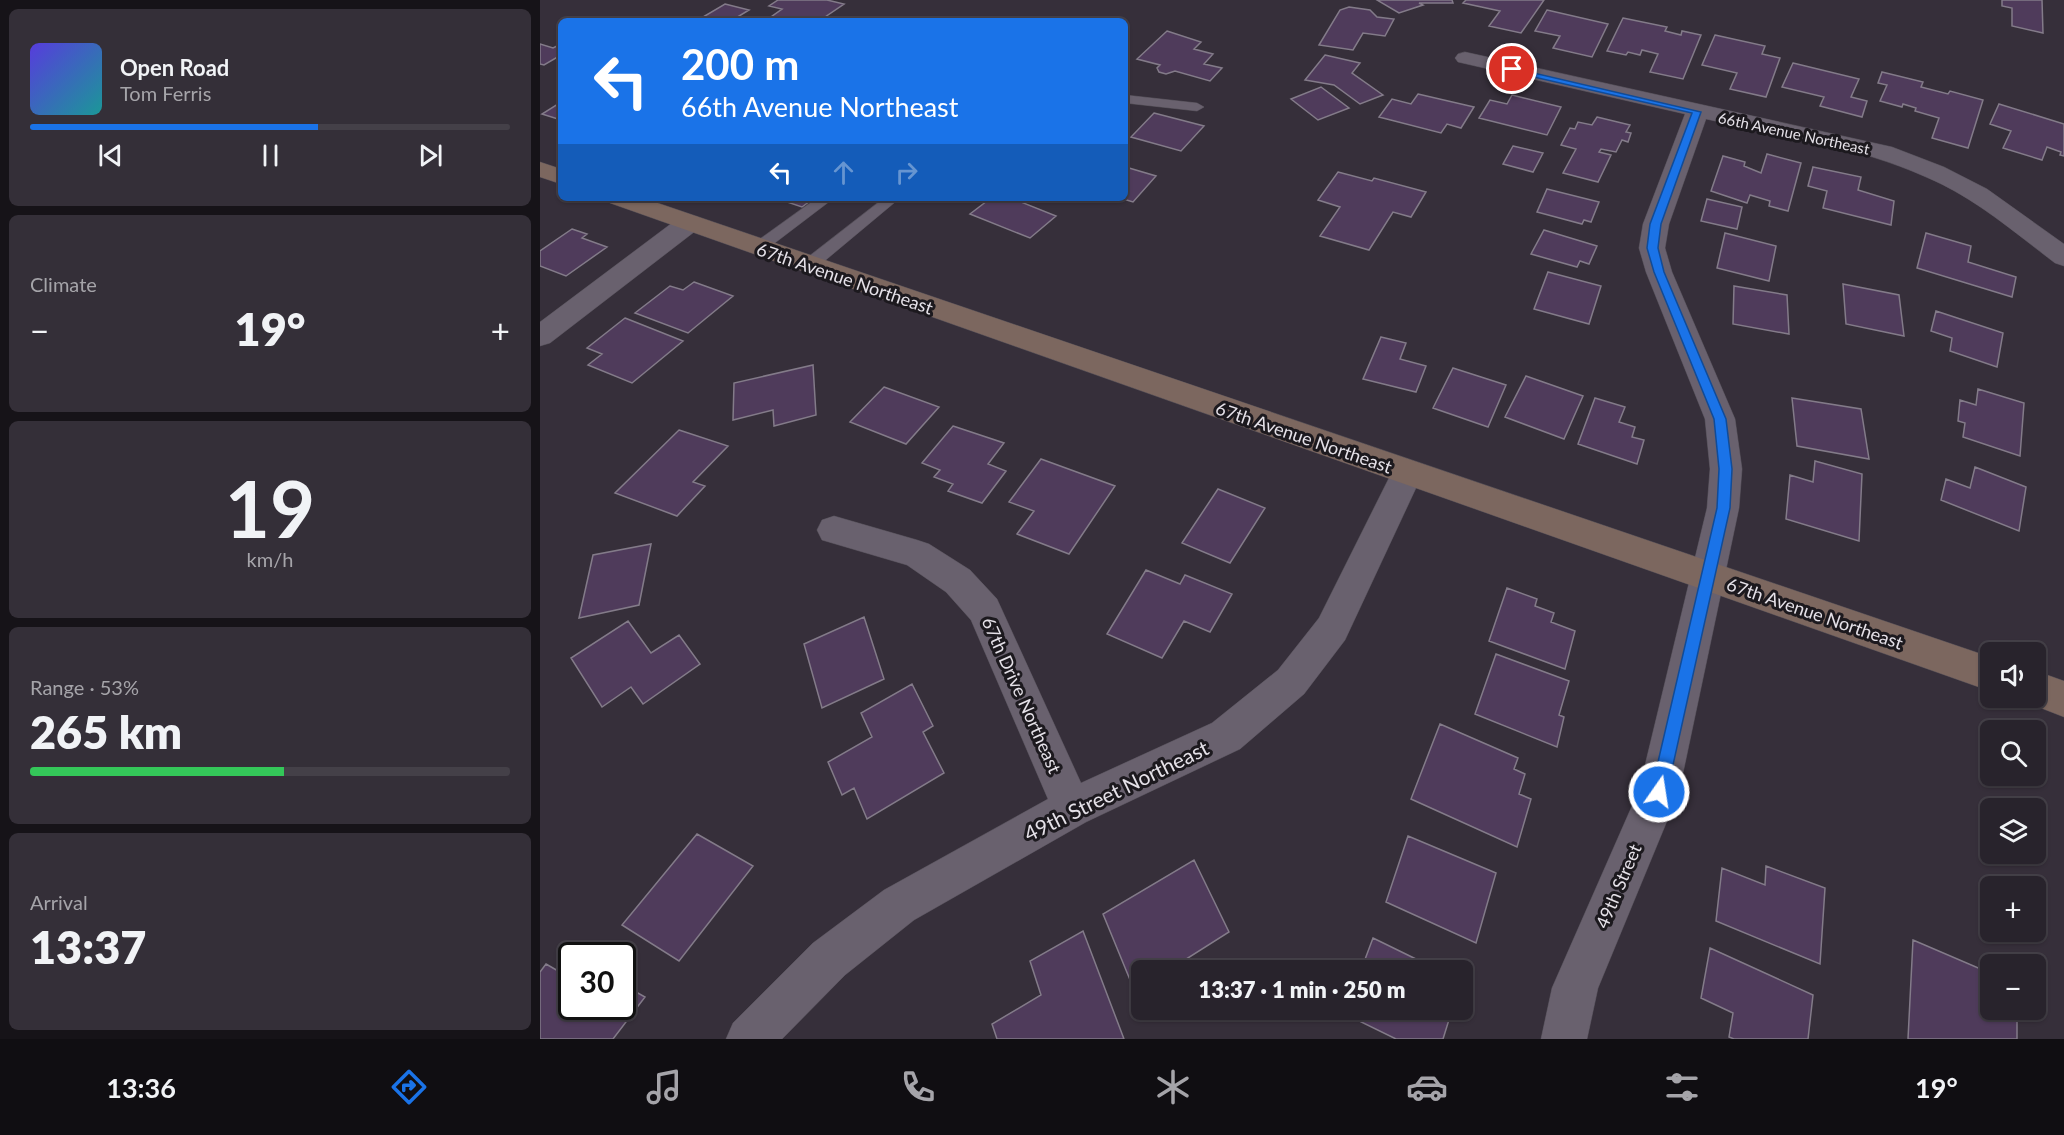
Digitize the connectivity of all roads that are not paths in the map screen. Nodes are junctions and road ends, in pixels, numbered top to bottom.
1 (1465, 58) dead end
2 (1128, 99) edge
3 (1197, 107) dead end
4 (1697, 112) junction
5 (540, 169) edge
6 (558, 176) edge
7 (627, 201) edge
8 (823, 201) edge
9 (889, 201) edge
10 (689, 224) junction
11 (758, 248) junction
12 (2064, 257) edge
13 (808, 265) junction
14 (540, 336) edge
15 (1407, 473) junction
16 (834, 530) dead end
17 (1708, 576) junction
18 (1980, 671) edge
19 (2046, 693) edge
20 (2064, 699) edge
21 (1072, 808) junction
22 (1572, 1036) edge
23 (749, 1039) edge

1 - 4 street, 66th Avenue Northeast
2 - 3 lane
4 - 12 street, 66th Avenue Northeast
4 - 17 street, 49th Street
5 - 6 street
7 - 10 street, 67th Avenue Northeast
8 - 11 lane
9 - 13 lane
10 - 11 street, 67th Avenue Northeast
10 - 14 street
11 - 13 street, 67th Avenue Northeast
13 - 15 street, 67th Avenue Northeast
15 - 17 street, 67th Avenue Northeast
15 - 21 street, 49th Street Northeast
16 - 21 street, 67th Drive Northeast
17 - 18 street, 67th Avenue Northeast
17 - 22 street, 49th Street
19 - 20 street
21 - 23 street, 49th Street Northeast

